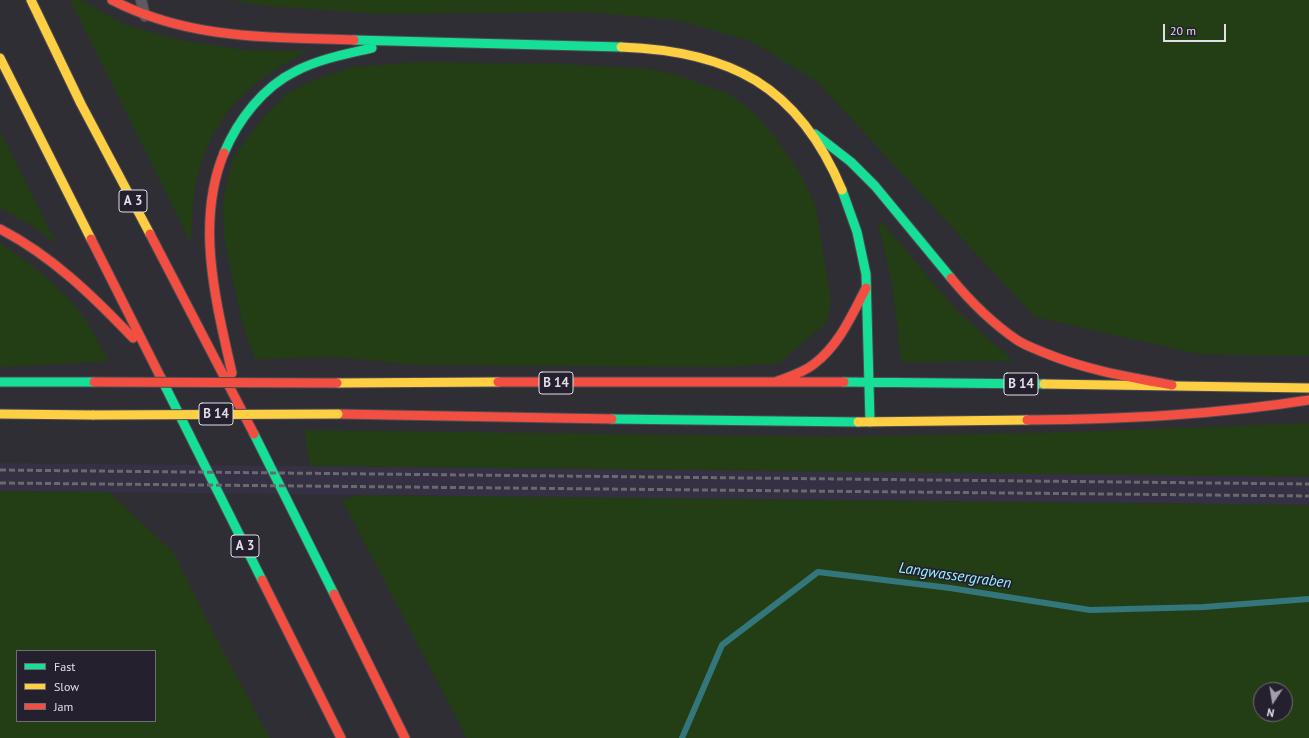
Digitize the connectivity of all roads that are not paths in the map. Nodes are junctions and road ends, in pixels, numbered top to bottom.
1 (31, 0) edge
2 (112, 0) edge
3 (142, 0) edge
4 (145, 16) junction
5 (396, 42) junction
6 (0, 58) edge
7 (806, 127) junction
8 (0, 229) edge
9 (867, 287) junction
10 (148, 354) junction
11 (0, 382) edge
12 (775, 382) junction
13 (870, 383) junction
14 (1172, 385) junction
15 (1309, 388) edge
16 (1309, 400) edge
17 (238, 401) junction
18 (0, 414) edge
19 (870, 422) junction
20 (341, 738) edge
21 (405, 738) edge

1 - 17 main road, A 3
2 - 4 main road
3 - 4 lane
4 - 5 main road
5 - 7 main road
5 - 17 main road
6 - 10 main road, A 3
7 - 9 main road
7 - 14 main road
8 - 10 main road
9 - 12 main road
9 - 13 main road
10 - 20 main road, A 3
11 - 12 main road, B 14, bridge
12 - 13 main road, B 14
13 - 14 main road, B 14
13 - 19 main road
14 - 15 main road, B 14
16 - 19 main road, B 14
17 - 21 main road, A 3
18 - 19 main road, B 14, bridge

